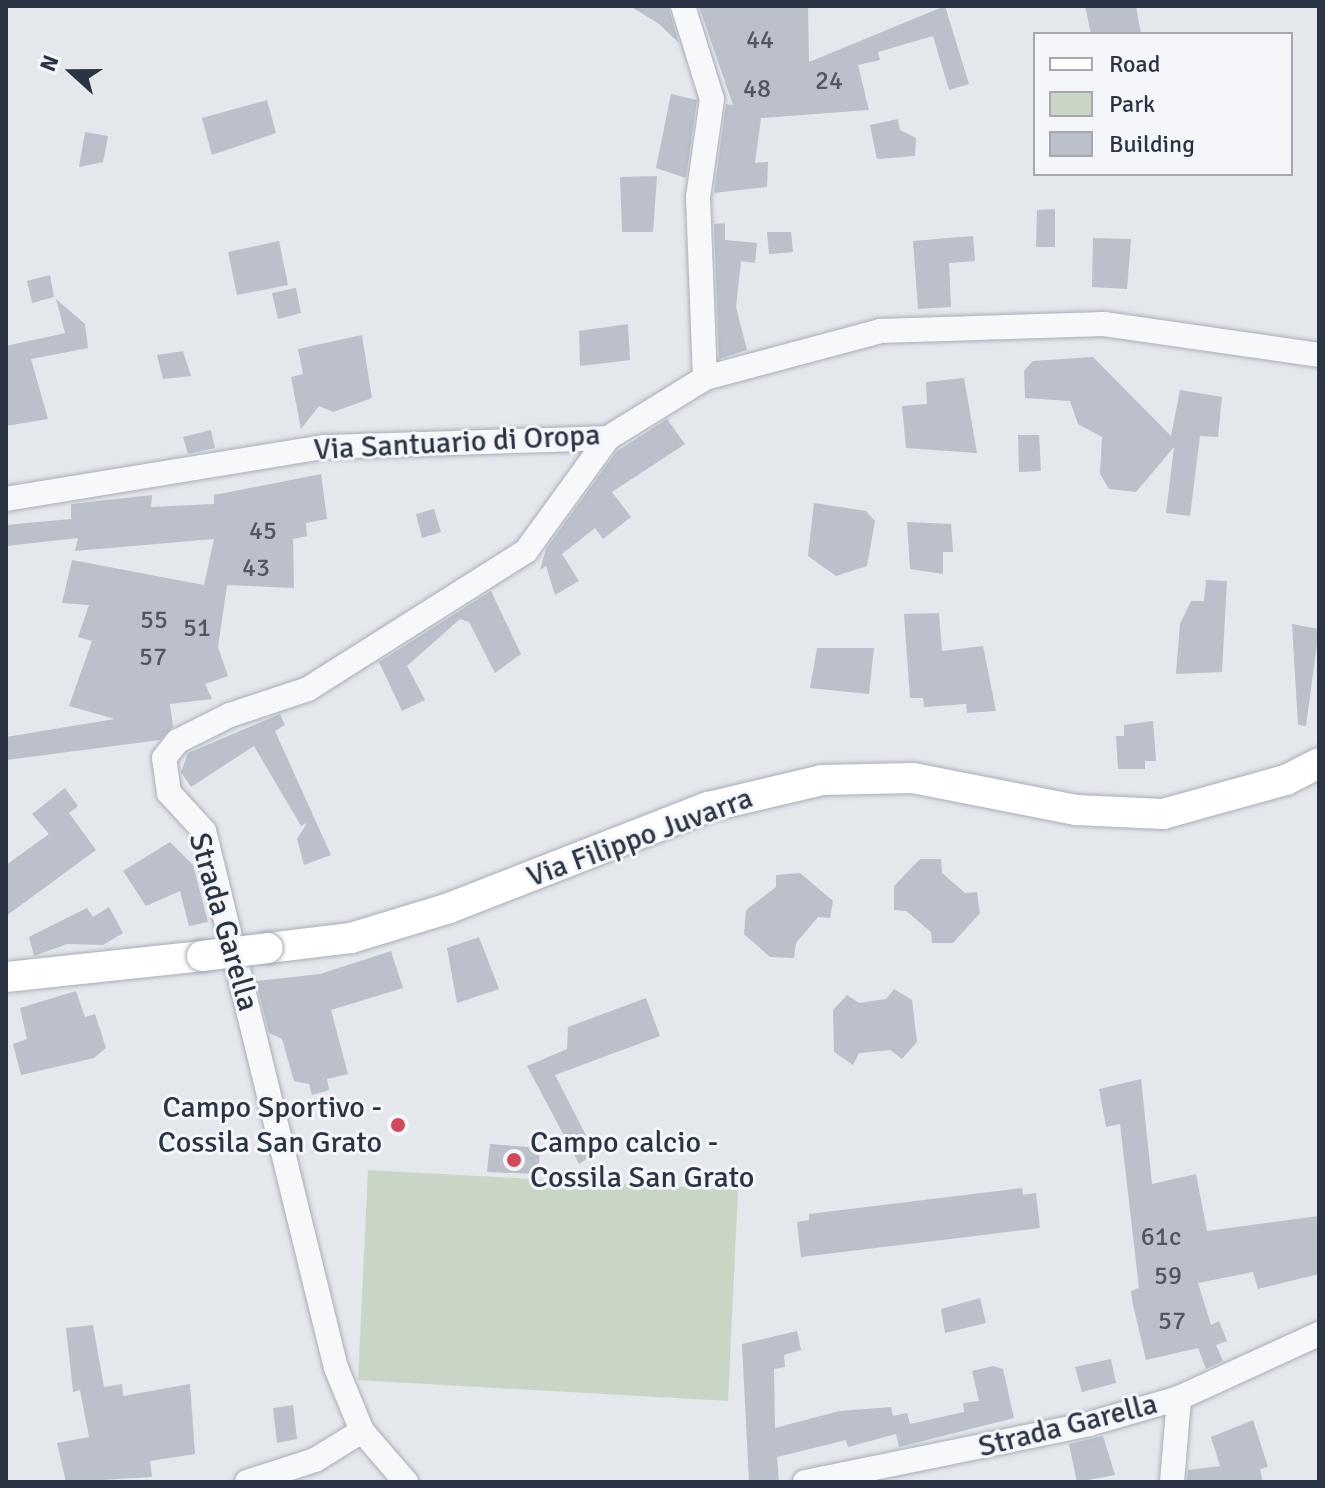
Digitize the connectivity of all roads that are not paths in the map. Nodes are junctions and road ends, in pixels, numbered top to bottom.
1 (683, 6) edge
2 (1319, 355) edge
3 (705, 378) junction
4 (608, 438) junction
5 (6, 499) edge
6 (1319, 763) edge
7 (6, 977) edge
8 (1319, 1334) edge
9 (1179, 1398) junction
10 (362, 1431) junction
11 (247, 1482) edge
12 (406, 1482) edge
13 (805, 1482) edge
14 (1172, 1482) edge

1 - 3 street
2 - 3 street, Via Santuario di Oropa
3 - 4 street, Via Santuario di Oropa
4 - 5 street, Via Santuario di Oropa
4 - 10 street, Strada Garella
6 - 7 main road, Via Filippo Juvarra, bridge
8 - 9 street, Strada Garella
9 - 13 street, Strada Garella
9 - 14 street
10 - 11 street
10 - 12 street, Strada Garella

